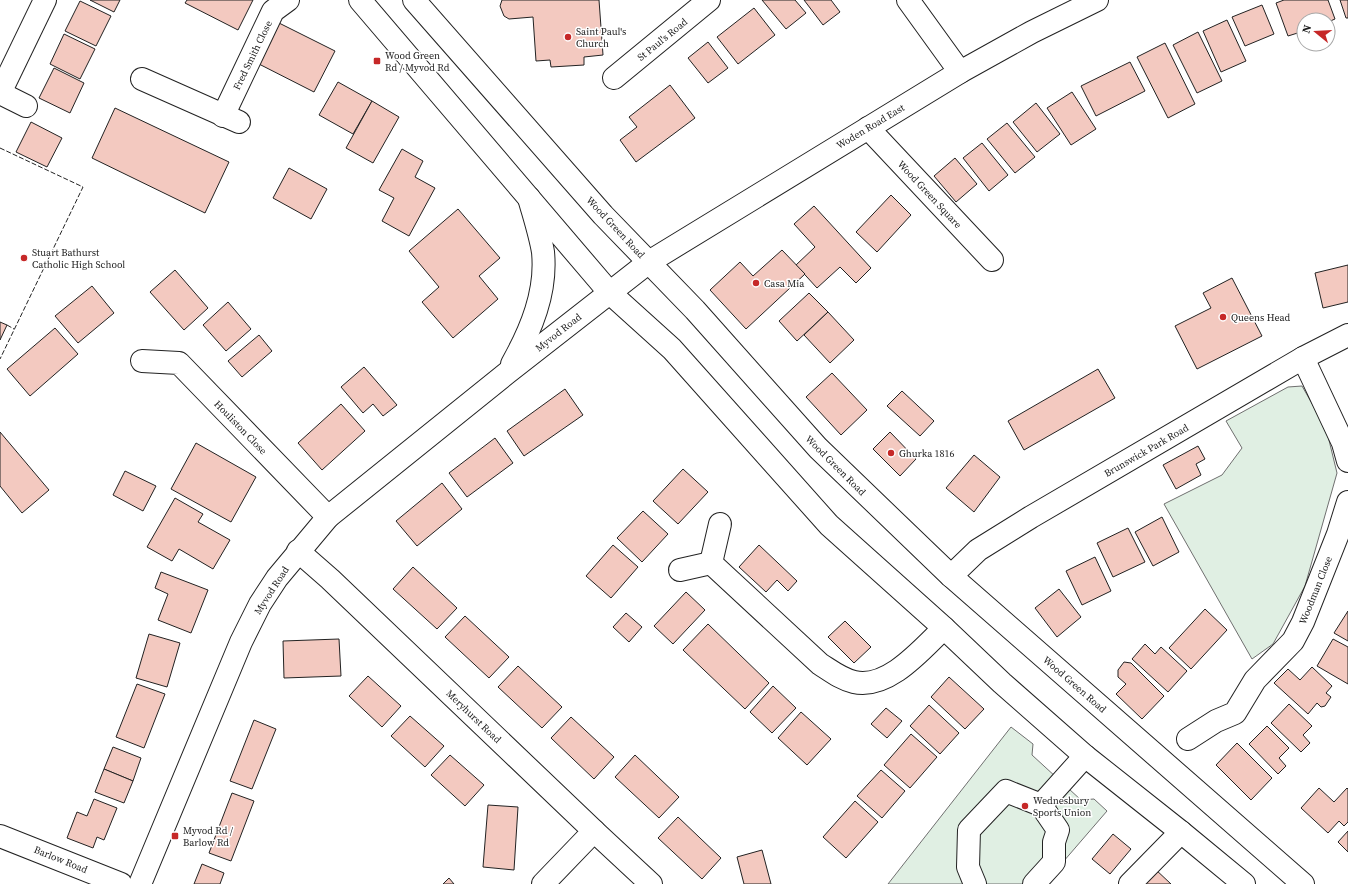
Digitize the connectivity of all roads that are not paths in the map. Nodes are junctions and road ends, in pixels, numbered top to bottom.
1 (45, 0) edge
2 (288, 0) edge
3 (360, 0) edge
4 (414, 0) edge
5 (709, 0) edge
6 (908, 0) edge
7 (1097, 0) edge
8 (960, 72) junction
9 (614, 78) dead end
10 (142, 79) dead end
11 (0, 93) edge
12 (26, 106) dead end
13 (868, 128) junction
14 (529, 198) junction
15 (992, 260) dead end
16 (649, 262) junction
17 (610, 293) junction
18 (1348, 335) edge
19 (1303, 358) junction
20 (142, 361) dead end
21 (507, 372) junction
22 (1348, 461) edge
23 (1348, 502) edge
24 (328, 517) junction
25 (720, 524) dead end
26 (298, 551) junction
27 (711, 563) junction
28 (680, 570) dead end
29 (951, 576) junction
30 (944, 628) junction
31 (1188, 739) dead end
32 (1085, 756) junction
33 (1040, 804) junction
34 (594, 831) junction
35 (1182, 832) junction
36 (0, 836) edge
37 (121, 884) edge
38 (140, 884) edge
39 (543, 884) edge
40 (651, 884) edge
41 (975, 884) edge
42 (1034, 884) edge
43 (1130, 884) edge
44 (1244, 884) edge
45 (1303, 884) edge

1 - 11 main road
2 - 10 main road, Fred Smith Close
3 - 14 main road
4 - 16 main road, Wood Green Road
5 - 9 main road, St Paul's Road
6 - 8 main road
7 - 8 main road, Woden Road East
8 - 13 main road, Woden Road East
11 - 12 main road
13 - 15 main road, Wood Green Square
13 - 16 main road, Woden Road East
14 - 17 main road
14 - 21 main road, Myvod Road
16 - 17 main road, Woden Road East
16 - 29 main road, Wood Green Road
17 - 21 main road, Myvod Road
17 - 30 main road
18 - 19 main road, Brunswick Park Road
19 - 22 main road
19 - 29 main road, Brunswick Park Road
20 - 24 main road, Houliston Close
21 - 24 main road, Myvod Road
23 - 31 main road, Woodman Close
24 - 26 main road, Myvod Road
25 - 27 main road
26 - 34 main road, Meryhurst Road
26 - 38 main road, Myvod Road
27 - 28 main road
27 - 30 main road
29 - 45 main road, Wood Green Road
30 - 32 main road
32 - 33 main road
32 - 35 main road
33 - 41 main road
33 - 42 main road
34 - 39 main road
34 - 40 main road, Meryhurst Road
35 - 43 main road
35 - 44 main road
36 - 37 main road, Barlow Road

